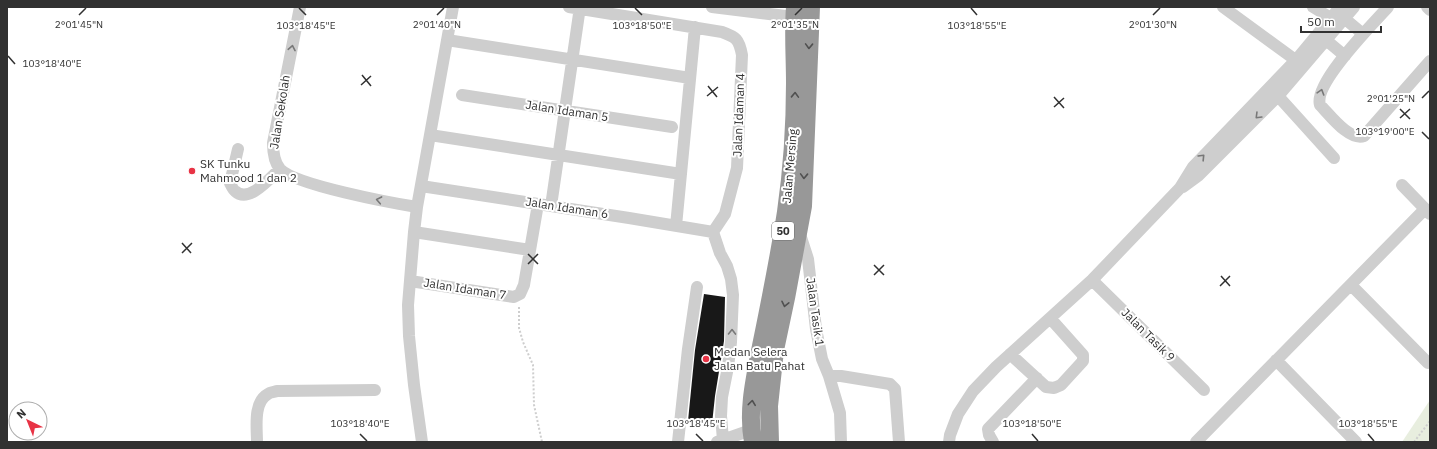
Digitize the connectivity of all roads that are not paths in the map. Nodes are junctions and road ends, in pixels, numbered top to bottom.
1 (300, 7) edge
2 (453, 7) edge
3 (712, 7) edge
4 (811, 7) edge
5 (1223, 7) edge
6 (1354, 7) edge
7 (1388, 7) edge
8 (1426, 7) edge
9 (576, 8) edge
10 (745, 9) edge
11 (791, 10) edge
12 (1430, 10) edge
13 (1331, 12) edge
14 (695, 27) junction
15 (1363, 34) junction
16 (447, 40) junction
17 (1326, 40) junction
18 (1345, 56) junction
19 (572, 60) junction
20 (1430, 60) edge
21 (1300, 63) junction
22 (690, 78) junction
23 (462, 94) dead end
24 (1278, 96) junction
25 (565, 111) junction
26 (672, 127) dead end
27 (430, 135) junction
28 (238, 149) dead end
29 (558, 155) junction
30 (1334, 158) dead end
31 (280, 169) junction
32 (681, 174) junction
33 (1402, 185) dead end
34 (421, 186) junction
35 (1180, 188) junction
36 (538, 204) junction
37 (551, 206) junction
38 (417, 207) junction
39 (1428, 211) edge
40 (676, 226) junction
41 (798, 230) junction
42 (414, 232) junction
43 (713, 232) junction
44 (530, 250) junction
45 (1092, 280) junction
46 (410, 281) junction
47 (1351, 285) junction
48 (697, 287) dead end
49 (1050, 318) junction
50 (1010, 354) junction
51 (1276, 360) junction
52 (1428, 363) dead end
53 (830, 376) junction
54 (1037, 378) junction
55 (375, 390) dead end
56 (1204, 390) dead end
57 (752, 436) edge
58 (1202, 440) edge
59 (720, 441) edge
60 (256, 442) edge
61 (422, 442) edge
62 (678, 442) edge
63 (770, 442) edge
64 (841, 442) edge
65 (899, 442) edge
66 (949, 442) edge
67 (993, 442) edge
68 (1356, 442) edge

31 -> 1 street, Jalan Sekolah
2 - 16 street
3 - 10 street
4 -> 41 highway
5 - 21 street
6 - 13 street
7 - 15 street
8 - 12 street
9 - 14 street, Jalan Idaman 4
9 - 19 street
10 - 11 street
57 -> 11 highway, Jalan Mersing / 50
13 - 15 street
13 - 17 street
13 - 21 street
14 - 22 street
14 - 43 street, Jalan Idaman 4
15 - 18 street
16 - 19 street
16 - 27 street
17 - 18 street
17 - 21 street
20 -> 18 street
19 - 22 street
19 - 25 street
21 - 24 street
35 -> 21 street
22 - 32 street
23 - 25 street, Jalan Idaman 5
24 - 30 street
24 -> 35 street
25 - 26 street, Jalan Idaman 5
25 - 29 street
27 - 29 street
27 - 34 street
28 - 31 street
29 - 32 street
29 - 37 street
38 -> 31 street
32 - 40 street
33 - 39 street
34 - 36 street, Jalan Idaman 6
34 - 38 street
35 - 45 street
36 - 37 street, Jalan Idaman 6
36 - 44 street
37 - 40 street, Jalan Idaman 6
38 - 42 street
39 - 47 street
40 - 43 street, Jalan Idaman 6
41 - 53 street, Jalan Tasik 1
41 -> 63 highway
42 - 44 street
42 - 46 street
59 -> 43 street
44 - 46 street, Jalan Idaman 7
45 - 49 street
45 - 56 street, Jalan Tasik 9
46 - 61 street
47 - 51 street
47 - 52 street
48 - 62 street
49 - 50 street
49 - 54 street
50 - 54 street
50 - 66 street
51 - 58 street
51 - 68 street
53 - 64 street, Jalan Tasik 1
53 - 65 street
54 - 67 street
55 - 60 street
57 - 59 street

